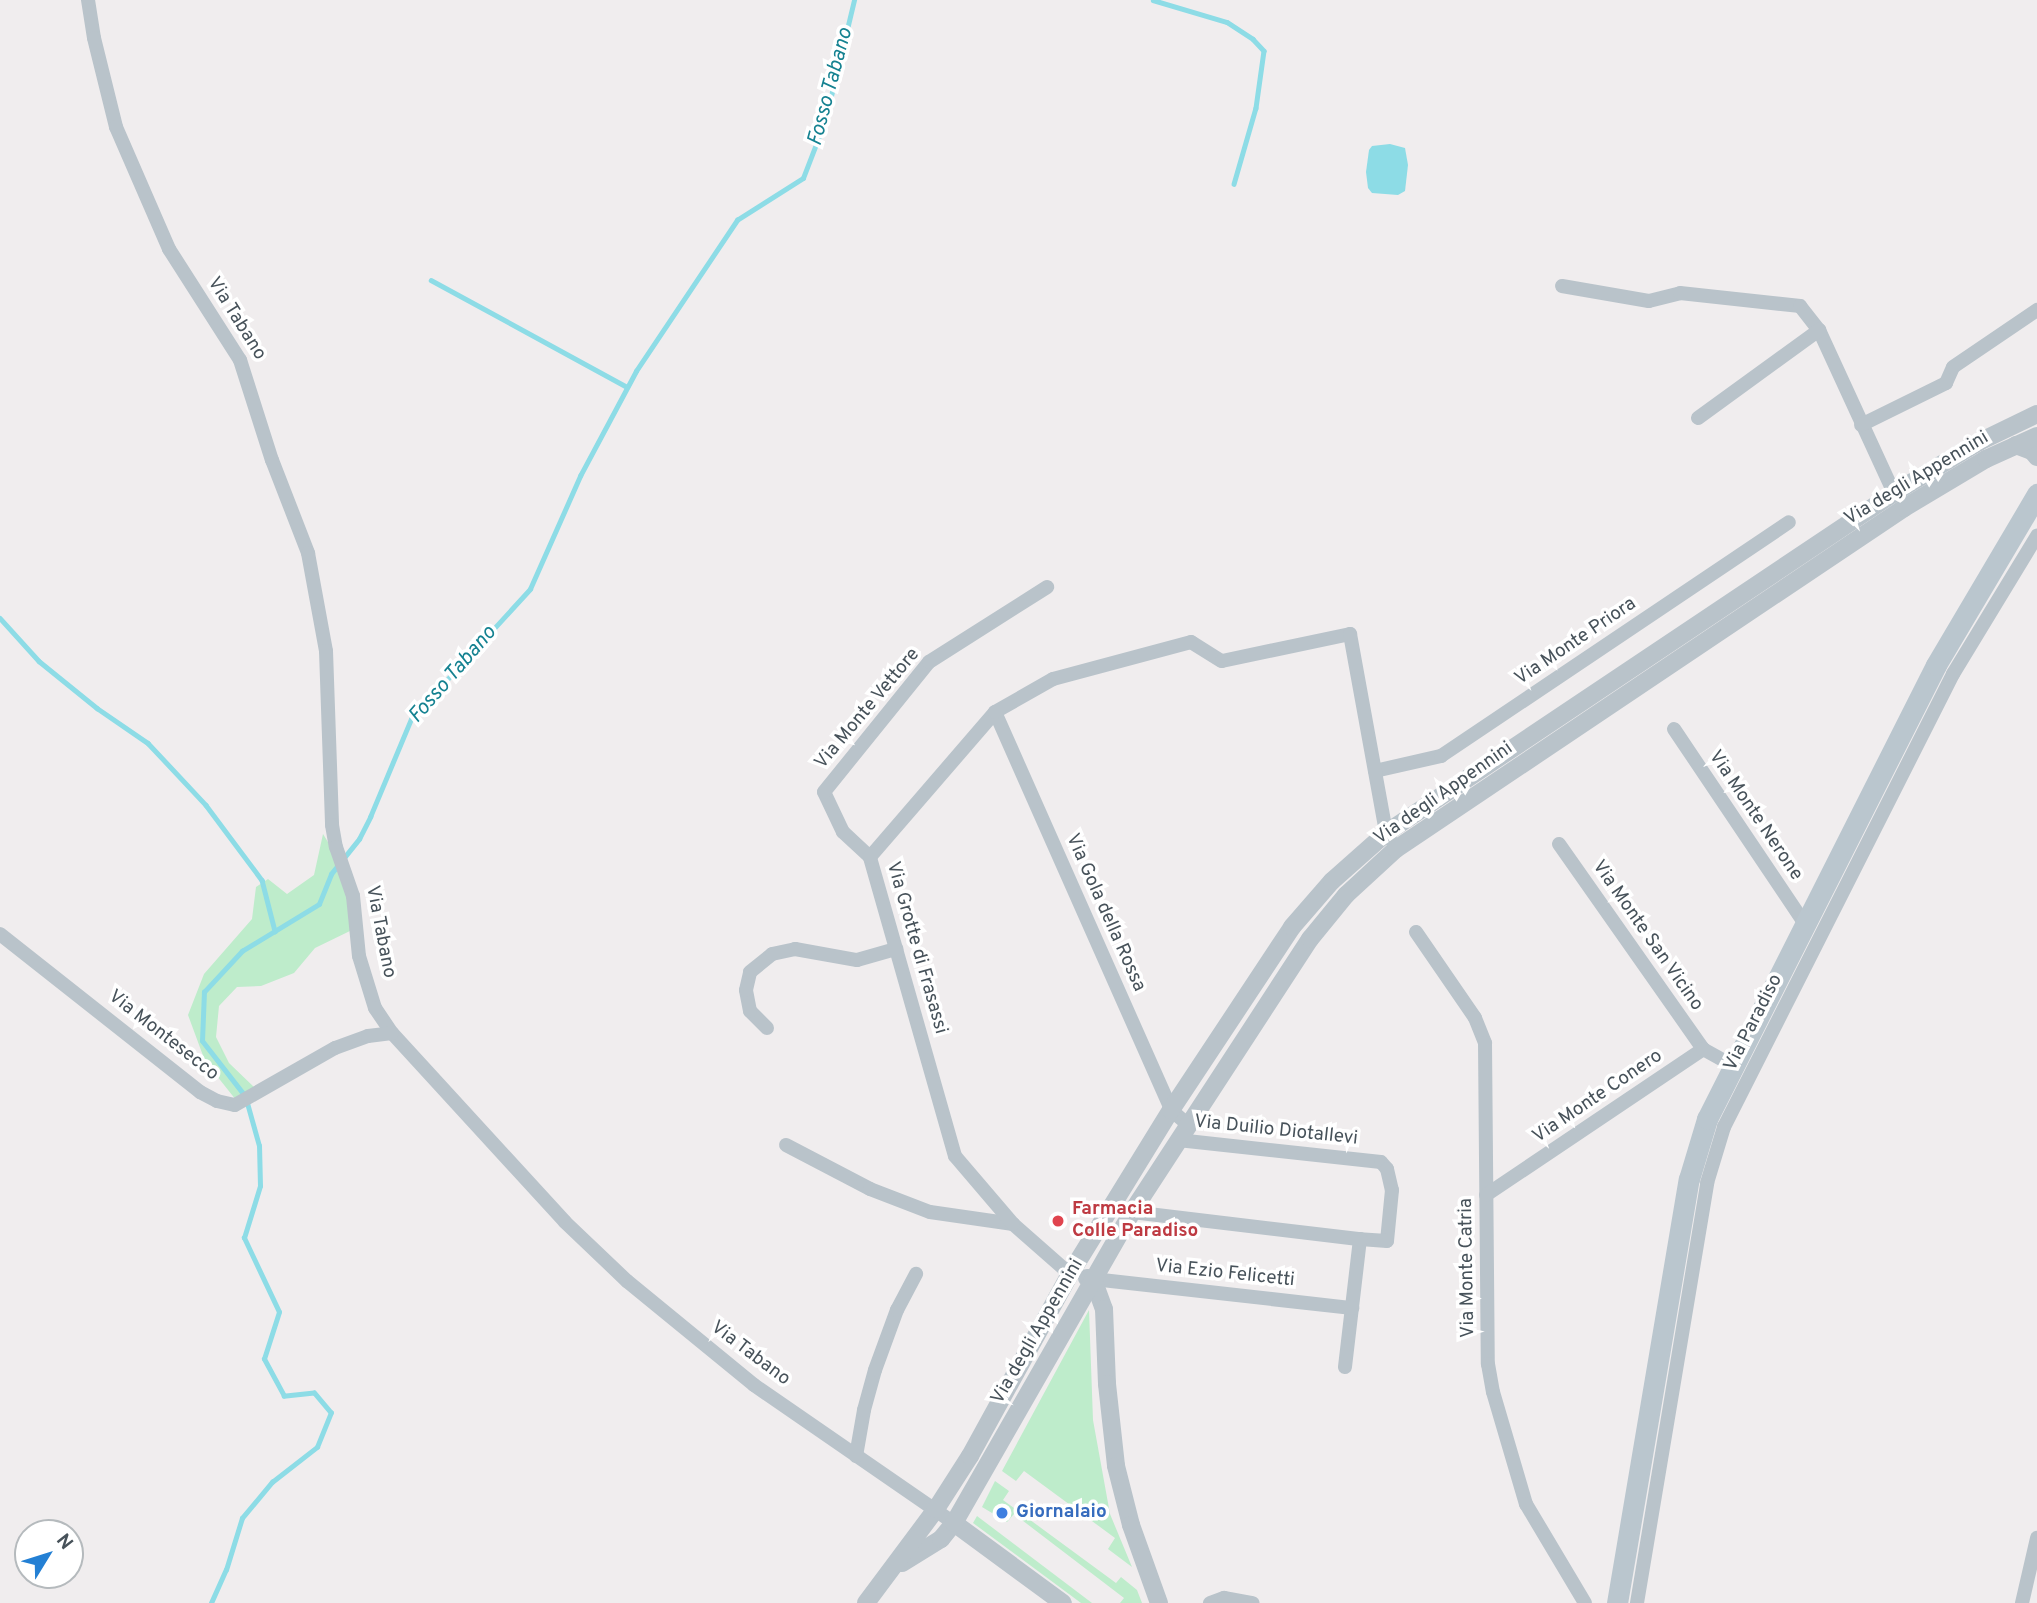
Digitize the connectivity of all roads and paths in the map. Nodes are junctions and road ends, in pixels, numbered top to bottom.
1 (88, 0) edge
2 (1562, 286) dead end
3 (2037, 310) edge
4 (1819, 330) junction
5 (2037, 414) edge
6 (1698, 418) dead end
7 (1861, 425) junction
8 (2037, 436) edge
9 (2016, 445) junction
10 (2037, 457) edge
11 (1894, 493) junction
12 (2037, 494) edge
13 (1789, 522) dead end
14 (2037, 536) edge
15 (1047, 587) dead end
16 (1945, 669) junction
17 (995, 712) junction
18 (1674, 729) dead end
19 (1375, 771) junction
20 (1386, 833) junction
21 (1559, 844) dead end
22 (1396, 849) junction
23 (870, 857) junction
24 (1805, 924) junction
25 (1416, 932) dead end
26 (0, 934) edge
27 (896, 949) junction
28 (767, 1028) dead end
29 (392, 1033) junction
30 (1703, 1049) junction
31 (1732, 1065) junction
32 (1171, 1110) junction
33 (1188, 1125) junction
34 (1178, 1140) junction
35 (786, 1145) dead end
36 (1486, 1195) junction
37 (1132, 1212) junction
38 (1013, 1224) junction
39 (1360, 1239) junction
40 (916, 1274) dead end
41 (1070, 1274) junction
42 (1093, 1279) junction
43 (1352, 1308) junction
44 (1345, 1367) dead end
45 (856, 1456) junction
46 (936, 1509) junction
47 (954, 1523) junction
48 (2037, 1538) edge
49 (890, 1571) junction
50 (866, 1603) edge
51 (1063, 1603) edge
52 (1158, 1603) edge
53 (1210, 1603) edge
54 (1253, 1603) edge
55 (1585, 1603) edge
56 (1617, 1603) edge
57 (1637, 1603) edge
58 (2022, 1603) edge

1 - 29 street, Via Tabano
2 - 4 street, Via degli Appennini
3 - 7 street
4 - 6 street
4 - 7 street, Via degli Appennini
5 - 11 street, Via degli Appennini
7 - 11 street, Via degli Appennini
8 - 9 street, Via degli Appennini
9 - 10 street, Via degli Appennini
9 - 22 street, Via degli Appennini
11 - 20 street, Via degli Appennini
12 - 16 main road, Via Paradiso
13 - 19 street, Via Monte Priora
14 - 16 street
15 - 23 street, Via Monte Vettore
16 - 24 main road, Via Paradiso
16 - 57 street
17 - 19 street, Via Grotte di Frasassi
17 - 23 street, Via Grotte di Frasassi
17 - 32 street, Via Gola della Rossa
18 - 24 street, Via Monte Nerone
19 - 20 street, Via Grotte di Frasassi
20 - 22 street, Via Grotte di Frasassi
20 - 32 street, Via degli Appennini
21 - 30 street, Via Monte San Vicino
22 - 33 street, Via degli Appennini
23 - 27 street, Via Grotte di Frasassi
24 - 31 main road, Via Paradiso
25 - 36 street, Via Monte Catria
26 - 29 street, Via Montesecco
27 - 28 street
27 - 38 street, Via Grotte di Frasassi
29 - 45 street, Via Tabano
30 - 31 street
30 - 36 street, Via Monte Conero
31 - 56 main road, Via Paradiso
32 - 33 street, Via Gola della Rossa
32 - 41 street, Via degli Appennini
33 - 34 street, Via degli Appennini
34 - 37 street, Via degli Appennini
34 - 39 street, Via Duilio Diotallevi
35 - 38 street
36 - 55 street, Via Monte Catria
37 - 39 street
37 - 42 street, Via degli Appennini
38 - 41 street, Via Grotte di Frasassi
39 - 43 street
40 - 45 street
41 - 42 street
41 - 46 street, Via degli Appennini
42 - 43 street, Via Ezio Felicetti
42 - 47 street, Via degli Appennini
42 - 52 street
43 - 44 street
45 - 46 street, Via Tabano
46 - 47 street, Via Tabano
46 - 49 street, Via degli Appennini
47 - 49 street, Via degli Appennini
47 - 51 street, Via Tabano
48 - 58 street
49 - 50 street, Via degli Appennini
53 - 54 street

